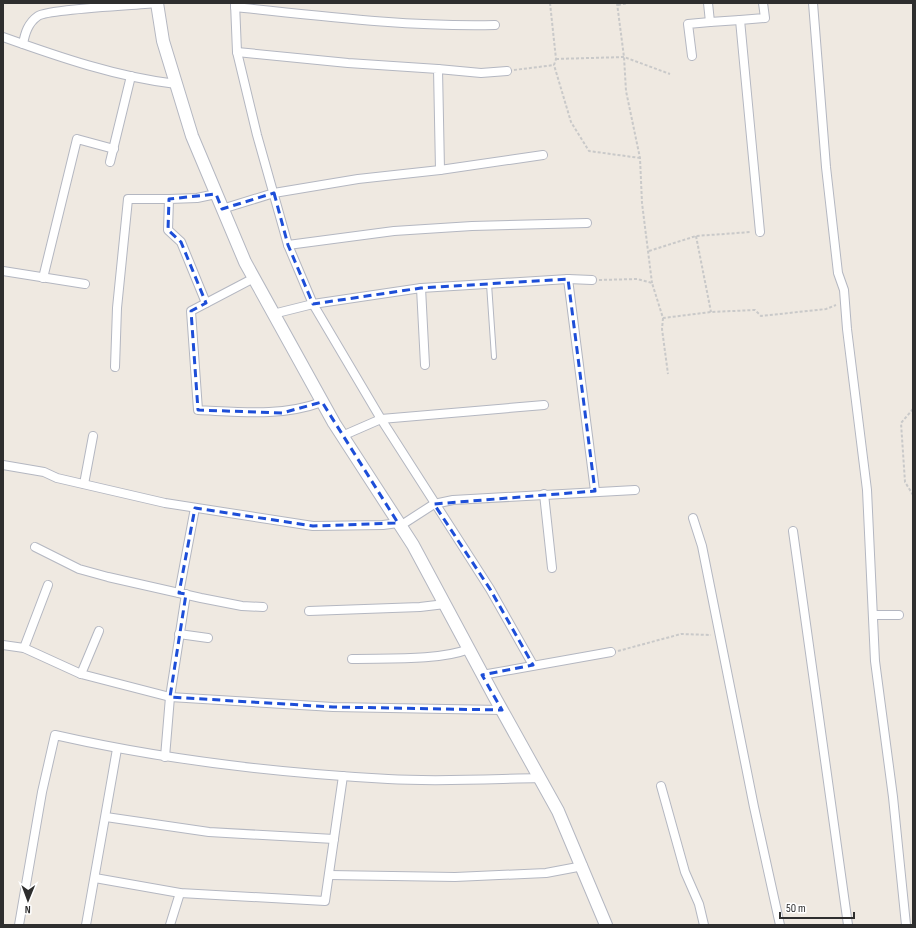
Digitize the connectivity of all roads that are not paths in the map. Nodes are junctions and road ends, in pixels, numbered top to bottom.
1 (157, 3) edge
2 (708, 3) edge
3 (763, 3) edge
4 (813, 3) edge
5 (235, 5) edge
6 (740, 20) junction
7 (710, 22) junction
8 (495, 25) dead end
9 (3, 37) edge
10 (23, 44) junction
11 (237, 52) junction
12 (692, 56) dead end
13 (438, 68) junction
14 (507, 71) road end
15 (131, 76) junction
16 (176, 84) junction
17 (114, 149) junction
18 (543, 155) dead end
19 (110, 162) dead end
20 (440, 170) junction
21 (274, 193) junction
22 (216, 194) junction
23 (169, 199) junction
24 (222, 209) junction
25 (588, 223) dead end
26 (760, 232) road end
27 (288, 245) junction
28 (3, 271) edge
29 (43, 278) junction
30 (254, 278) junction
31 (568, 279) junction
32 (592, 280) road end
33 (489, 283) junction
34 (85, 284) dead end
35 (421, 288) junction
36 (206, 303) junction
37 (313, 304) junction
38 (273, 314) junction
39 (494, 357) dead end
40 (425, 365) dead end
41 (115, 367) dead end
42 (322, 402) junction
43 (544, 405) dead end
44 (381, 419) junction
45 (92, 436) dead end
46 (342, 436) junction
47 (3, 465) edge
48 (84, 484) junction
49 (635, 490) dead end
50 (594, 491) junction
51 (544, 494) junction
52 (434, 504) junction
53 (195, 508) junction
54 (693, 518) dead end
55 (399, 524) junction
56 (793, 531) dead end
57 (35, 547) dead end
58 (552, 568) dead end
59 (48, 585) dead end
60 (183, 594) junction
61 (445, 604) junction
62 (263, 607) dead end
63 (309, 611) dead end
64 (874, 615) junction
65 (899, 615) dead end
66 (99, 632) dead end
67 (178, 634) junction
68 (208, 638) dead end
69 (3, 645) edge
70 (24, 648) junction
71 (469, 648) junction
72 (611, 652) road end
73 (352, 659) dead end
74 (533, 665) junction
75 (81, 674) junction
76 (482, 674) junction
77 (170, 696) junction
78 (502, 710) junction
79 (117, 749) junction
80 (165, 757) junction
81 (343, 776) junction
82 (540, 778) junction
83 (661, 786) dead end
84 (106, 817) junction
85 (334, 839) junction
86 (582, 866) junction
87 (329, 875) junction
88 (95, 878) junction
89 (180, 893) junction
90 (19, 925) edge
91 (86, 925) edge
92 (170, 925) edge
93 (606, 925) edge
94 (704, 925) edge
95 (780, 925) edge
96 (848, 925) edge
97 (906, 925) edge

1 - 10 street
1 - 16 street
2 - 7 street
3 - 6 street
4 - 64 street
5 - 8 street
5 - 11 street
6 - 7 street
6 - 26 street
7 - 12 street
9 - 10 street
10 - 15 street
11 - 13 street
11 - 21 street
13 - 14 street
13 - 20 street
15 - 16 street
15 - 17 street
16 - 22 street
17 - 19 street
17 - 29 street
18 - 20 street
20 - 21 street
21 - 24 street
21 - 27 street
22 - 23 street
22 - 24 street
23 - 36 street
23 - 41 street
24 - 30 street
25 - 27 street
27 - 37 street
28 - 29 street
29 - 34 street
30 - 36 street
30 - 38 street
31 - 32 street
31 - 33 street
31 - 50 street
33 - 35 street
33 - 39 lane
35 - 37 street
35 - 40 street
36 - 42 street
37 - 38 street
37 - 44 street
38 - 42 street
42 - 46 street
43 - 44 street
44 - 46 street
44 - 52 street
45 - 48 street
46 - 55 street
47 - 48 street
48 - 53 street
49 - 50 street
50 - 51 street
51 - 52 street
51 - 58 street
52 - 55 street
52 - 74 street
53 - 55 street
53 - 60 street
54 - 95 street
55 - 61 street
56 - 96 street
57 - 60 street
59 - 70 street
60 - 62 street
60 - 67 street
61 - 63 street
61 - 71 street
64 - 65 street
64 - 97 street
66 - 75 street
67 - 68 street
67 - 77 street
69 - 70 street
70 - 75 street
71 - 73 street
71 - 76 street
72 - 74 street
74 - 76 street
75 - 77 street
76 - 78 street
77 - 78 street
77 - 80 street
78 - 82 street
79 - 80 street
79 - 84 street
79 - 90 street
80 - 81 street
81 - 82 street
81 - 85 street
82 - 86 street
83 - 94 street
84 - 85 street
84 - 88 street
85 - 87 street
86 - 87 street
86 - 93 street
87 - 89 street
88 - 89 street
88 - 91 street
89 - 92 street

